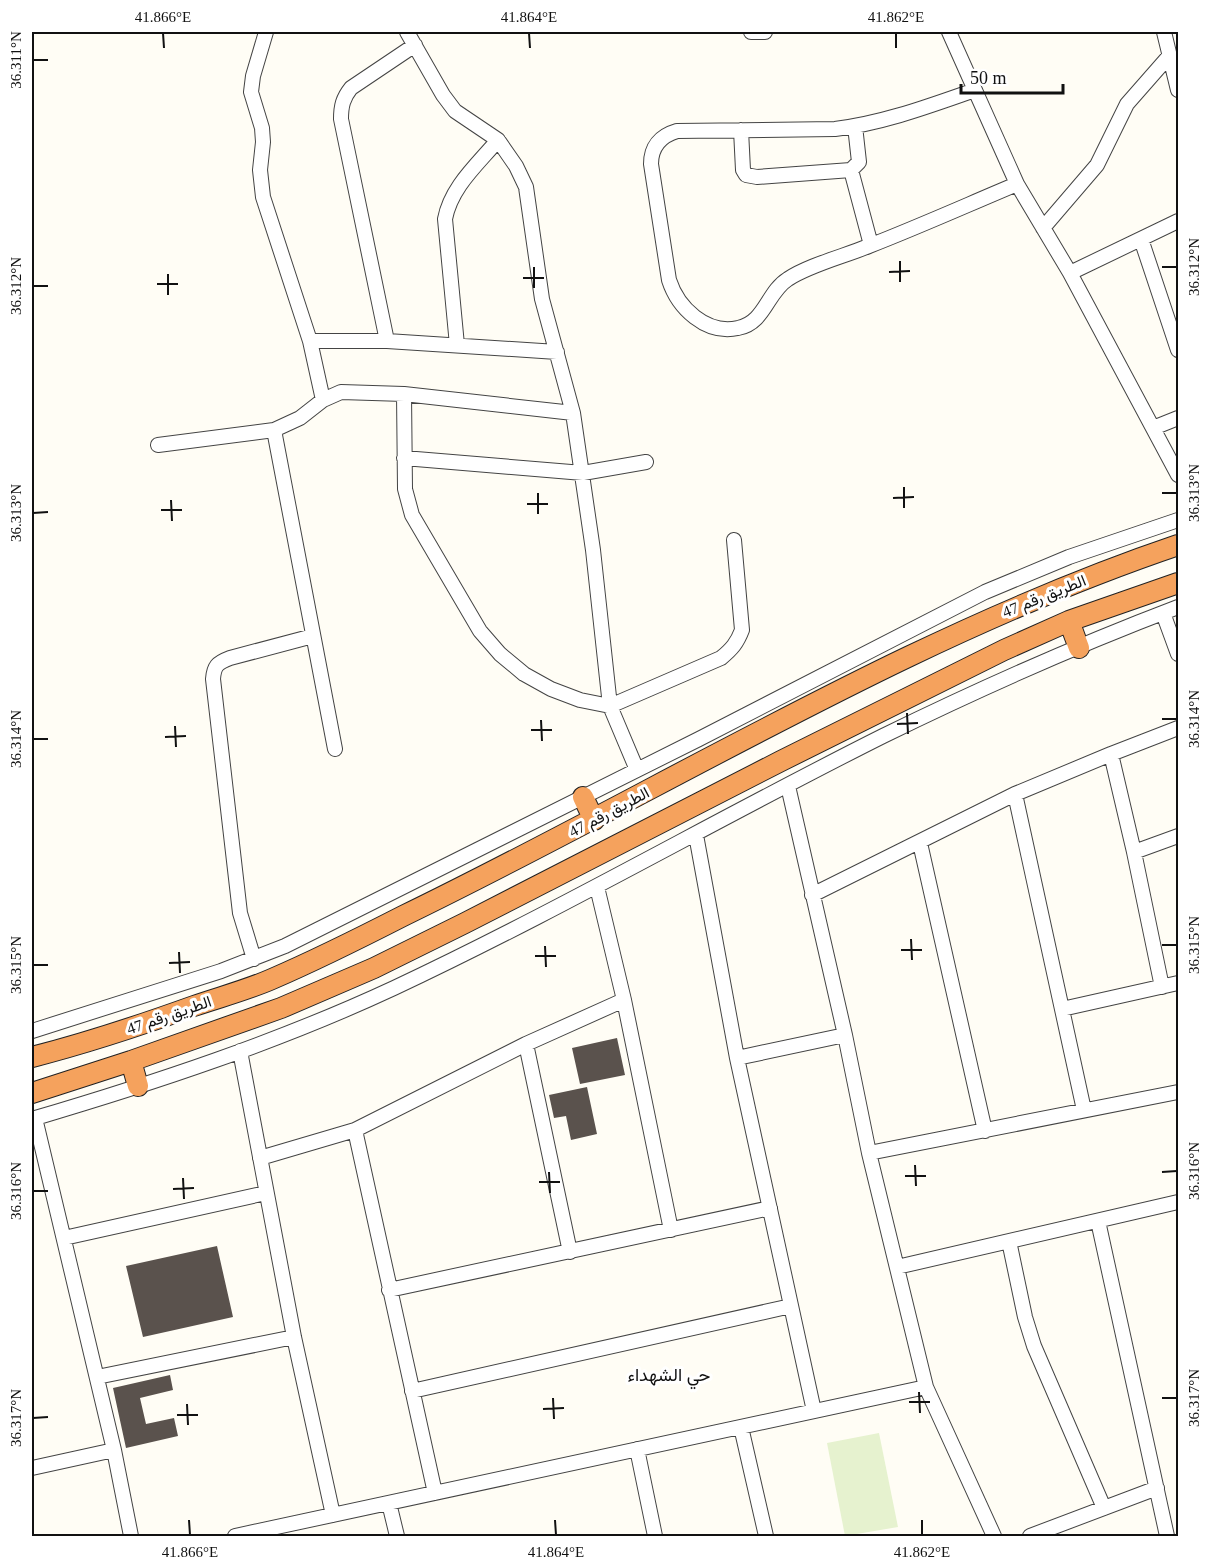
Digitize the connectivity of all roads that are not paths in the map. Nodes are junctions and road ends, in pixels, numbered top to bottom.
1 (266, 32) edge
2 (407, 32) edge
3 (751, 32) edge
4 (765, 32) edge
5 (949, 32) edge
6 (1164, 32) edge
7 (416, 45) junction
8 (1170, 55) junction
9 (975, 90) junction
10 (1179, 90) edge
11 (855, 126) junction
12 (741, 130) junction
13 (498, 140) junction
14 (851, 170) junction
15 (1017, 184) junction
16 (1179, 221) edge
17 (1043, 228) junction
18 (1141, 239) junction
19 (871, 245) junction
20 (1070, 273) junction
21 (310, 341) junction
22 (387, 341) junction
23 (457, 345) junction
24 (1179, 350) edge
25 (557, 352) junction
26 (404, 394) junction
27 (323, 399) junction
28 (573, 413) junction
29 (1179, 418) edge
30 (1153, 428) junction
31 (274, 430) junction
32 (158, 445) dead end
33 (404, 458) junction
34 (646, 462) dead end
35 (583, 473) junction
36 (1179, 475) edge
37 (1179, 520) edge
38 (734, 540) dead end
39 (1179, 545) edge
40 (1179, 583) edge
41 (1179, 607) edge
42 (1163, 613) junction
43 (1069, 621) junction
44 (313, 636) junction
45 (1079, 648) junction
46 (1179, 654) edge
47 (610, 706) junction
48 (1179, 728) edge
49 (335, 748) dead end
50 (1111, 754) junction
51 (637, 770) junction
52 (788, 786) junction
53 (1015, 794) junction
54 (583, 797) junction
55 (594, 820) junction
56 (696, 835) junction
57 (1179, 836) edge
58 (920, 843) junction
59 (1134, 852) junction
60 (597, 887) junction
61 (812, 895) junction
62 (254, 959) junction
63 (270, 980) junction
64 (1179, 983) edge
65 (1162, 987) junction
66 (624, 1000) junction
67 (281, 1008) junction
68 (1062, 1009) junction
69 (32, 1031) edge
70 (845, 1035) junction
71 (526, 1044) junction
72 (240, 1051) junction
73 (32, 1057) edge
74 (737, 1058) junction
75 (130, 1061) junction
76 (138, 1086) junction
77 (32, 1093) edge
78 (1178, 1095) edge
79 (1084, 1110) junction
80 (33, 1118) edge
81 (355, 1131) junction
82 (985, 1131) junction
83 (869, 1153) junction
84 (260, 1158) junction
85 (266, 1193) junction
86 (1179, 1202) edge
87 (770, 1208) junction
88 (1098, 1221) junction
89 (671, 1230) junction
90 (64, 1238) junction
91 (1009, 1240) junction
92 (570, 1252) junction
93 (897, 1267) junction
94 (389, 1290) junction
95 (791, 1306) junction
96 (294, 1337) junction
97 (97, 1377) junction
98 (926, 1387) junction
99 (412, 1391) junction
100 (814, 1411) junction
101 (741, 1427) junction
102 (637, 1449) junction
103 (114, 1450) junction
104 (32, 1468) edge
105 (1157, 1488) junction
106 (435, 1493) junction
107 (389, 1503) junction
108 (1104, 1508) junction
109 (333, 1515) junction
110 (131, 1536) edge
111 (234, 1536) edge
112 (397, 1536) edge
113 (655, 1536) edge
114 (766, 1536) edge
115 (994, 1536) edge
116 (1030, 1536) edge
117 (1167, 1536) edge

1 - 21 street
2 - 7 street
3 - 4 street
5 - 9 street
6 - 8 street
7 - 13 street
7 - 22 street
8 - 10 street
8 - 17 street
9 - 11 street
9 - 15 street
11 - 12 street
11 - 14 street
12 - 14 street
12 - 19 street
13 - 23 street
13 - 25 street
14 - 19 street
15 - 17 street
15 - 19 street
16 - 18 street
17 - 20 street
18 - 20 street
18 - 24 street
20 - 30 street
21 - 22 street
21 - 27 street
22 - 23 street
23 - 25 street
25 - 28 street
26 - 27 street
26 - 28 street
26 - 33 street
27 - 31 street
28 - 35 street
29 - 30 street
30 - 36 street
31 - 32 street
31 - 44 street
33 - 35 street
33 - 47 street
34 - 35 street
35 - 47 street
37 - 51 street
38 - 47 street
39 - 55 highway, الطريق رقم 47
40 - 43 highway, الطريق رقم 47
41 - 42 street
42 - 45 street
42 - 46 street
43 - 45 highway
43 - 67 highway, الطريق رقم 47
44 - 49 street
44 - 62 street
45 - 52 street
47 - 51 street
48 - 50 street
50 - 53 street
50 - 59 street
51 - 54 street
52 - 56 street
52 - 61 street
53 - 58 street
53 - 68 street
54 - 55 highway
54 - 62 street
55 - 63 highway, الطريق رقم 47
56 - 60 street
56 - 74 street
57 - 59 street
58 - 61 street
58 - 82 street
59 - 65 street
60 - 66 street
60 - 72 street
61 - 70 street
62 - 69 street
63 - 67 highway
63 - 73 highway, الطريق رقم 47
64 - 65 street
65 - 68 street
66 - 71 street
66 - 89 street
67 - 75 highway, الطريق رقم 47
68 - 79 street
70 - 74 street
70 - 83 street
71 - 81 street
71 - 92 street
72 - 76 street
72 - 84 street
74 - 87 street
75 - 76 highway
75 - 77 highway, الطريق رقم 47
76 - 80 street
78 - 79 street
79 - 82 street
80 - 90 street
81 - 84 street
81 - 94 street
82 - 83 street
83 - 93 street
84 - 85 street
85 - 90 street
85 - 96 street
86 - 88 street
87 - 89 street
87 - 95 street
88 - 91 street
88 - 105 street
89 - 92 street
90 - 97 street
91 - 93 street
91 - 108 street
92 - 94 street
93 - 98 street
94 - 99 street
95 - 99 street
95 - 100 street
96 - 97 street
96 - 109 street
97 - 103 street
98 - 100 street
98 - 115 street
99 - 106 street
100 - 101 street
101 - 102 street
101 - 114 street
102 - 106 street
102 - 113 street
103 - 104 street
103 - 110 street
105 - 108 street
105 - 117 street
106 - 107 street
107 - 109 street
107 - 112 street
108 - 116 street
109 - 111 street

